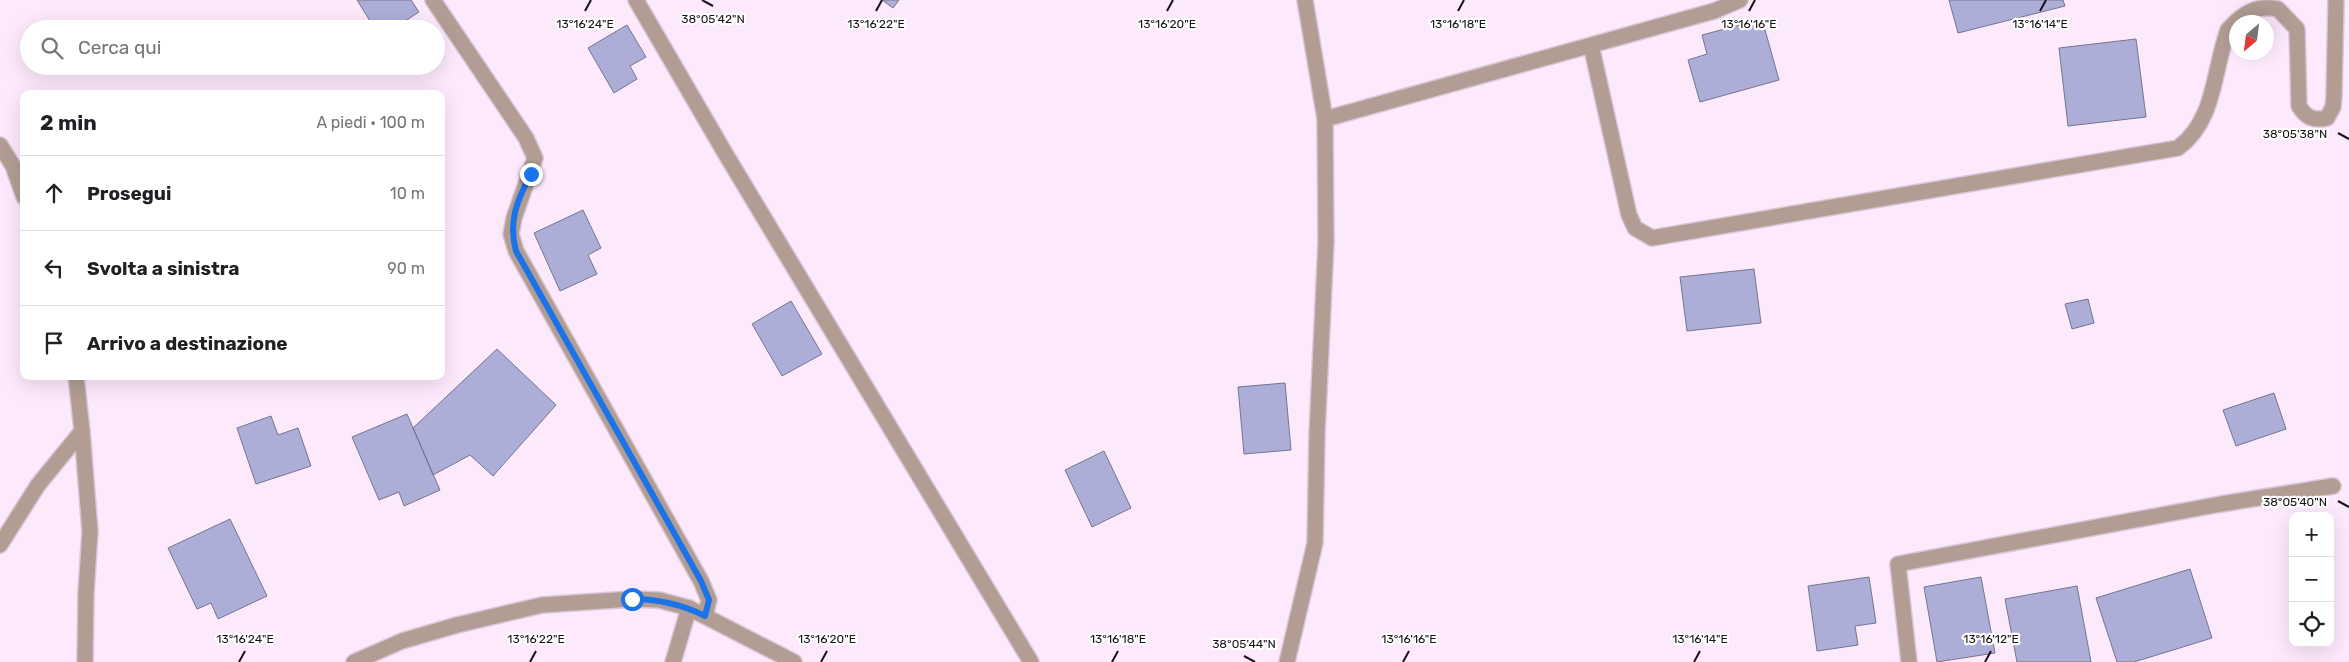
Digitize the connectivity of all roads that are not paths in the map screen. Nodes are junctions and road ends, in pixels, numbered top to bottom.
1 (433, 0) edge
2 (636, 0) edge
3 (1305, 0) edge
4 (1740, 0) edge
5 (2336, 0) edge
6 (1591, 45) junction
7 (1325, 119) junction
8 (0, 146) edge
9 (20, 187) edge
10 (76, 380) edge
11 (82, 431) junction
12 (2333, 486) dead end
13 (0, 545) edge
14 (689, 608) junction
15 (705, 616) junction
16 (86, 662) edge
17 (354, 662) edge
18 (673, 662) edge
19 (794, 662) edge
20 (1031, 662) edge
21 (1287, 662) edge
22 (1909, 662) edge

1 - 15 street
2 - 20 street
3 - 7 street
4 - 6 street
5 - 6 street
6 - 7 street
7 - 21 street
8 - 9 street
10 - 11 street
11 - 13 street
11 - 16 street
12 - 22 street
14 - 15 street
14 - 17 street
14 - 18 street
15 - 19 street

